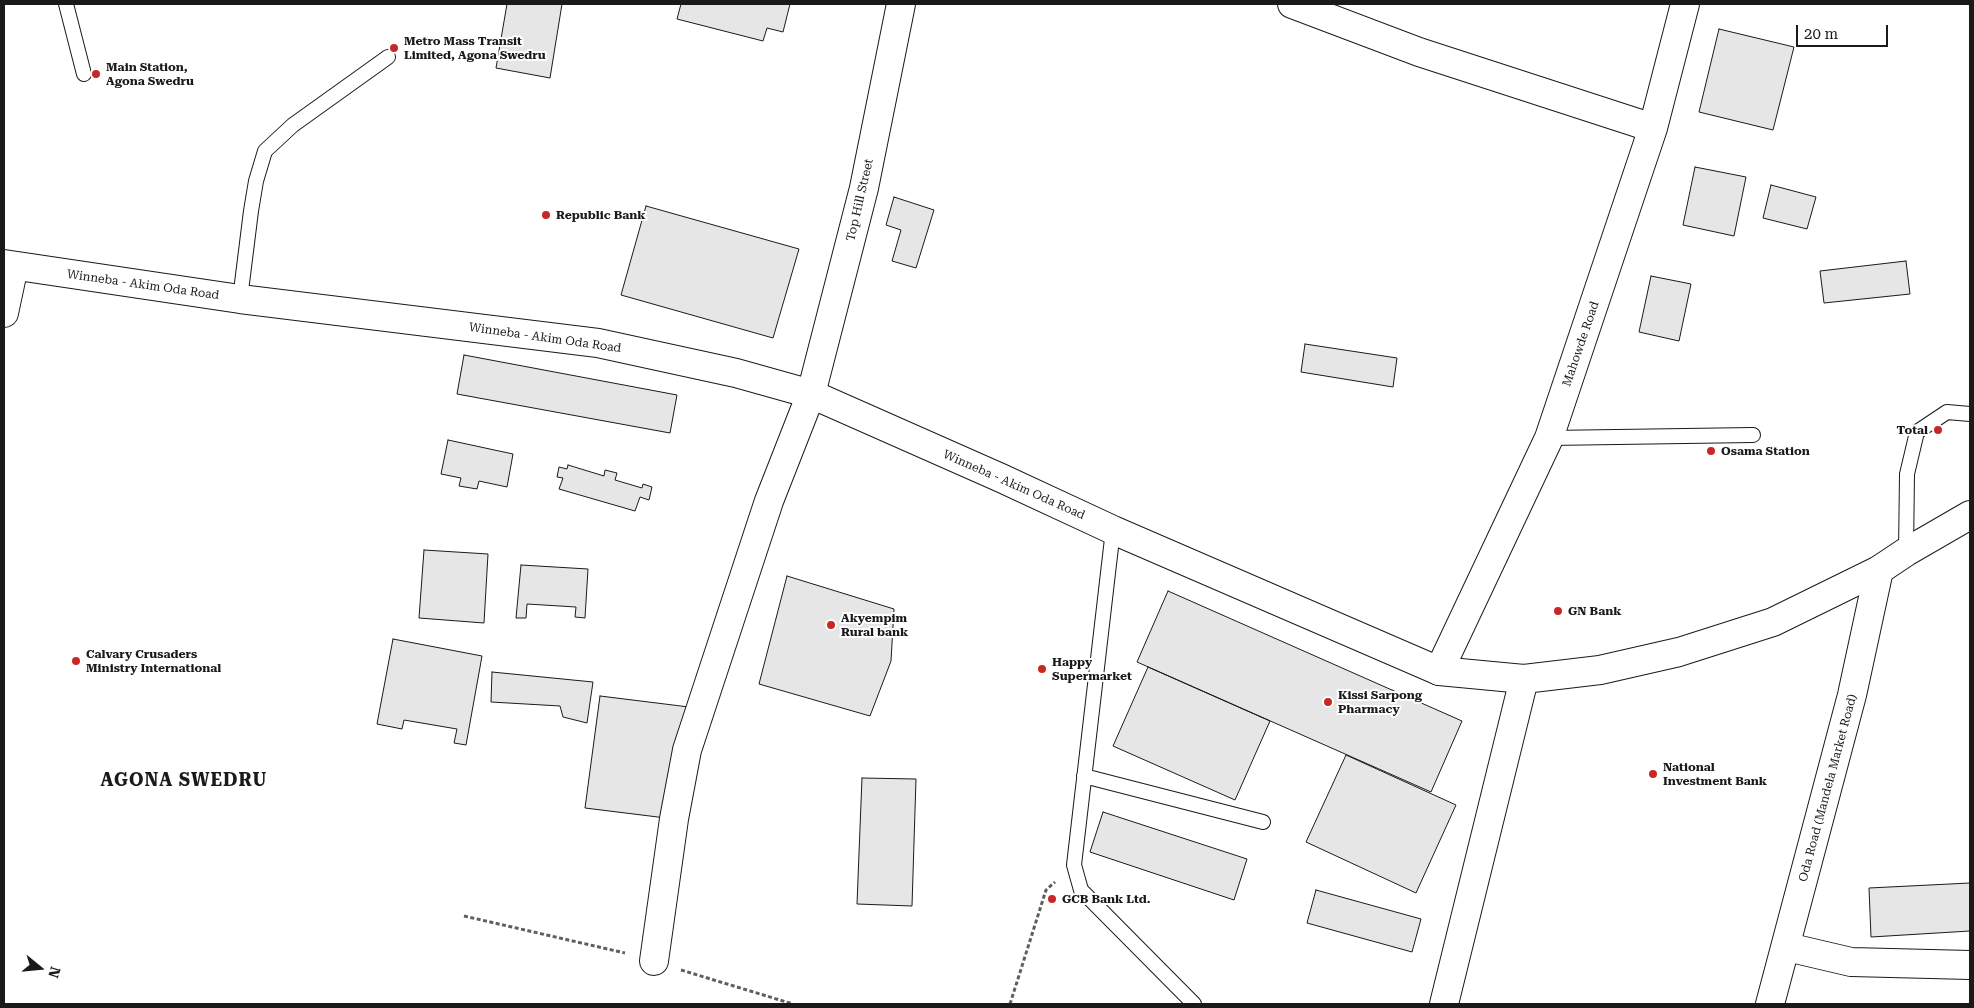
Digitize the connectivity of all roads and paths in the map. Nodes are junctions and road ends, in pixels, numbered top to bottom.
1 (66, 4) edge
2 (901, 4) edge
3 (1292, 4) edge
4 (1685, 4) edge
5 (388, 57) dead end
6 (84, 74) dead end
7 (1653, 128) junction
8 (9, 265) edge
9 (240, 299) junction
10 (4, 314) edge
11 (811, 394) junction
12 (1970, 414) edge
13 (1753, 435) dead end
14 (1549, 438) junction
15 (1970, 515) edge
16 (1113, 530) junction
17 (1906, 552) junction
18 (1880, 570) junction
19 (1440, 671) junction
20 (1524, 679) junction
21 (1084, 776) junction
22 (1263, 822) dead end
23 (1074, 865) junction
24 (464, 916) dead end
25 (1787, 947) junction
26 (654, 961) junction
27 (1970, 965) edge
28 (793, 1004) edge
29 (1010, 1004) edge
30 (1194, 1004) edge
31 (1444, 1004) edge
32 (1770, 1004) edge

1 - 6 lane
2 - 11 street, Top Hill Street
3 - 7 street
4 - 7 street, Mahowde Road
5 - 9 lane
7 - 14 street, Mahowde Road
8 - 9 street, Winneba - Akim Oda Road
8 - 10 street
9 - 11 street, Winneba - Akim Oda Road
11 - 16 street, Winneba - Akim Oda Road
11 - 26 street, Top Hill Street
12 - 17 lane
13 - 14 lane
14 - 19 street, Mahowde Road
15 - 17 street, Winneba - Akim Oda Road
16 - 19 street, Winneba - Akim Oda Road
16 - 21 lane
17 - 18 street, Winneba - Akim Oda Road
18 - 20 street, Winneba - Akim Oda Road
18 - 25 street, Oda Road (Mandela Market Road)
19 - 20 street, Winneba - Akim Oda Road
20 - 31 street
21 - 22 lane
21 - 23 lane
23 - 29 path
23 - 30 lane
24 - 26 path
25 - 27 street
25 - 32 street, Oda Road (Mandela Market Road)
26 - 28 path

